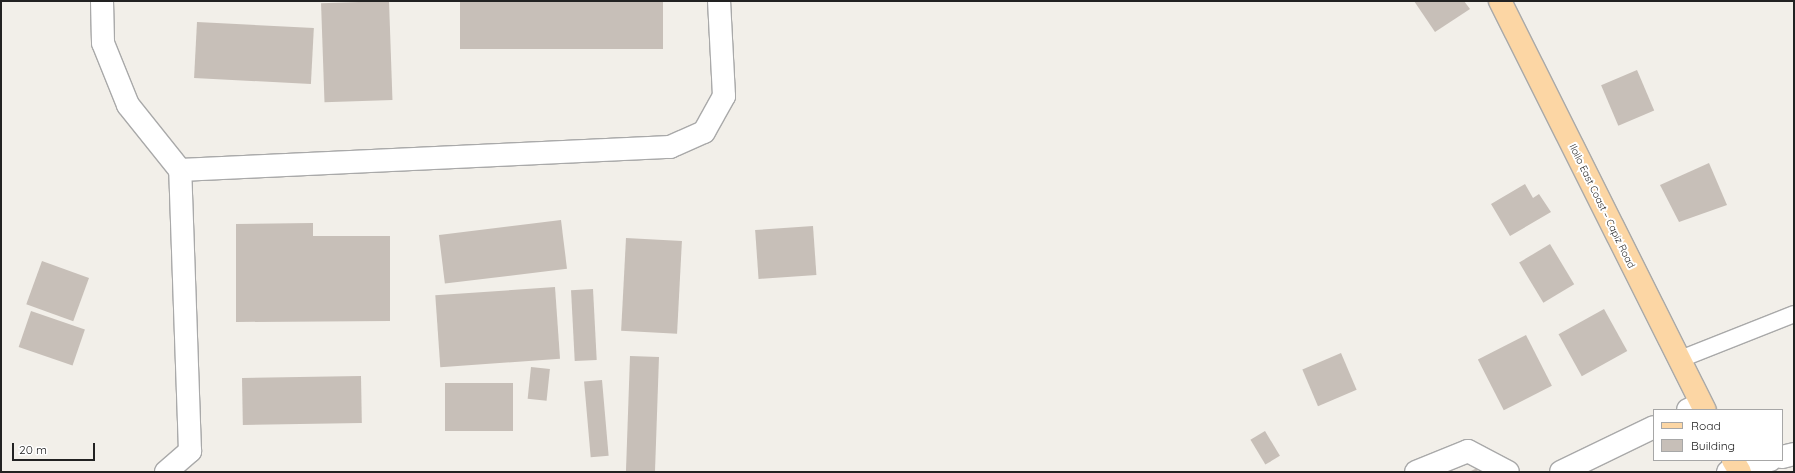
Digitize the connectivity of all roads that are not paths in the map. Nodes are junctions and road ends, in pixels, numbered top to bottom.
1 (102, 1) edge
2 (719, 1) edge
3 (1500, 1) edge
4 (180, 170) junction
5 (1794, 314) edge
6 (1678, 360) junction
7 (1698, 408) edge
8 (1653, 427) edge
9 (1794, 454) edge
10 (1783, 457) edge
11 (1766, 461) edge
12 (1735, 468) edge
13 (166, 472) edge
14 (1416, 472) edge
15 (1508, 472) edge
16 (1561, 472) edge

1 - 4 street
2 - 4 street
3 - 6 main road, Iloilo East Coast – Capiz Road
4 - 13 street
5 - 6 lane
6 - 7 main road, Iloilo East Coast – Capiz Road
8 - 16 street
9 - 10 street
11 - 12 street
14 - 15 street

